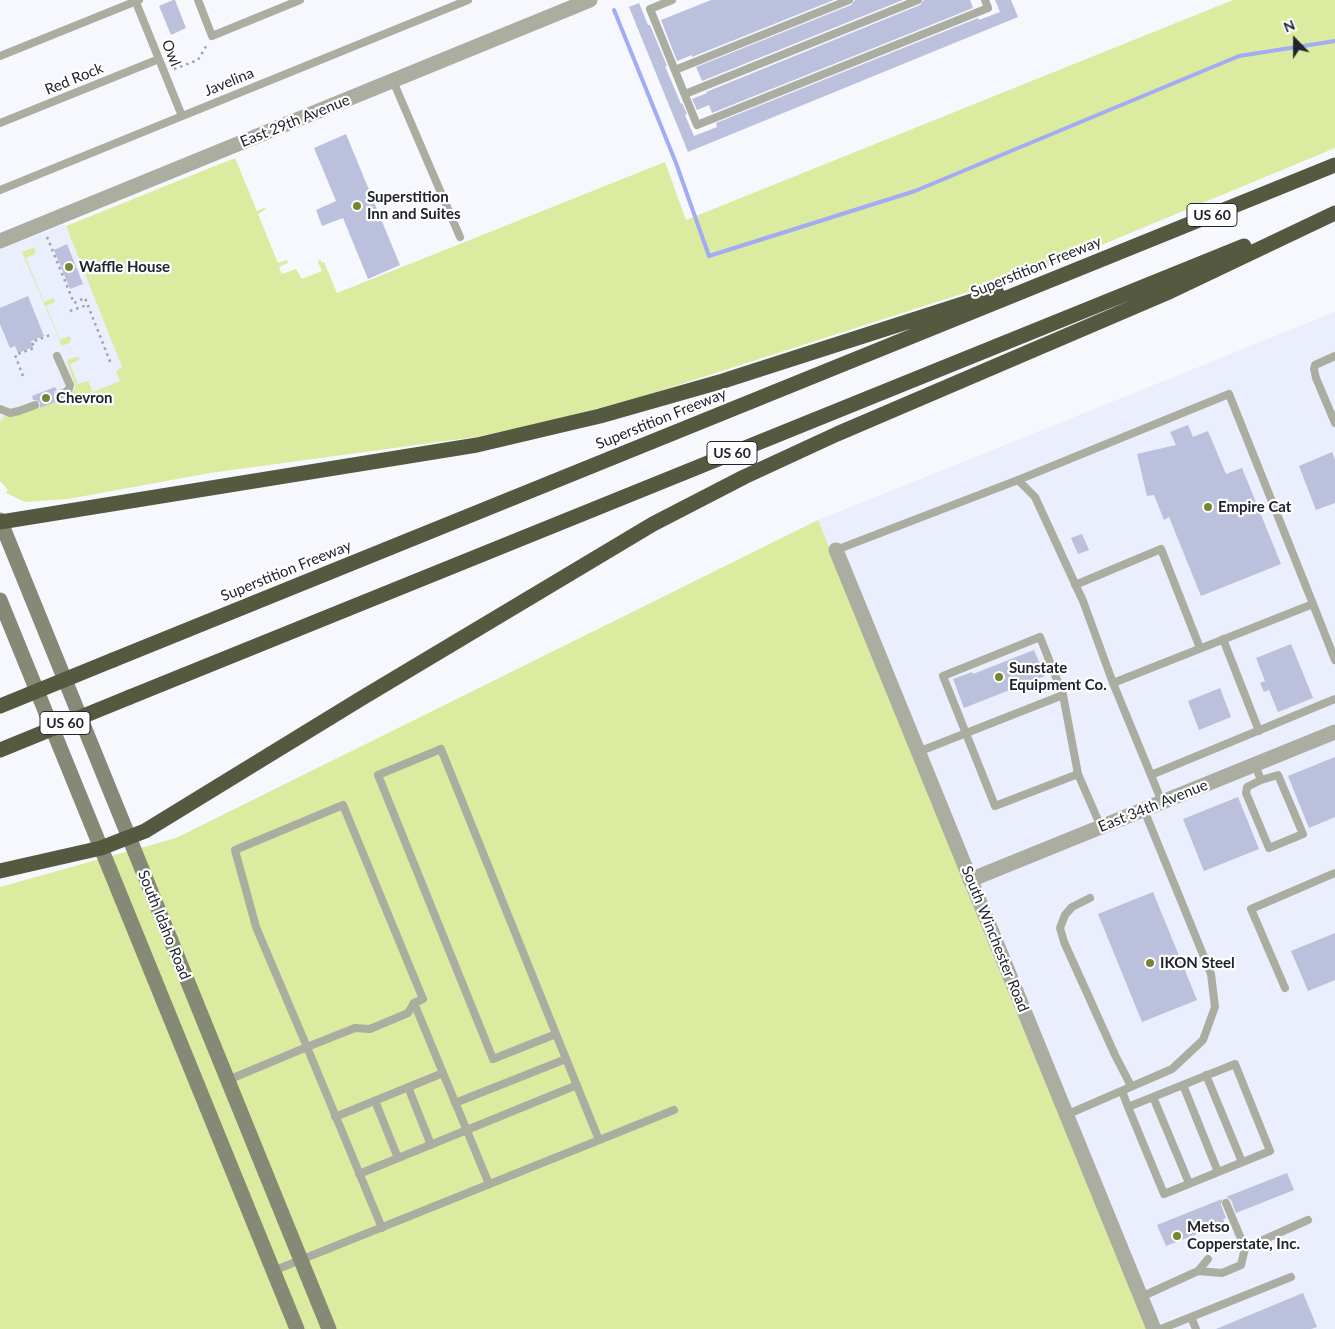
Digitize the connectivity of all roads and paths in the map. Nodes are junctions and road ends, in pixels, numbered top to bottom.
1 (136, 0) edge
2 (198, 0) edge
3 (300, 0) edge
4 (468, 0) edge
5 (590, 0) edge
6 (672, 0) edge
7 (849, 0) edge
8 (918, 0) edge
9 (985, 0) edge
10 (653, 4) edge
11 (212, 36) junction
12 (0, 56) edge
13 (159, 60) junction
14 (675, 70) junction
15 (164, 73) junction
16 (393, 81) junction
17 (685, 94) junction
18 (182, 116) junction
19 (0, 123) edge
20 (1335, 165) edge
21 (0, 190) edge
22 (1335, 211) edge
23 (46, 233) dead end
24 (460, 237) dead end
25 (0, 241) edge
26 (1089, 265) junction
27 (87, 304) junction
28 (70, 312) dead end
29 (50, 335) dead end
30 (57, 356) dead end
31 (1335, 356) edge
32 (111, 364) dead end
33 (23, 376) dead end
34 (59, 395) dead end
35 (35, 405) dead end
36 (0, 410) edge
37 (1335, 423) edge
38 (1018, 480) junction
39 (0, 521) edge
40 (836, 550) joint
41 (1075, 585) junction
42 (0, 600) edge
43 (1313, 604) junction
44 (1223, 639) junction
45 (1200, 648) junction
46 (1334, 657) edge
47 (1113, 682) junction
48 (1063, 695) junction
49 (1335, 699) edge
50 (0, 706) edge
51 (1259, 731) junction
52 (1335, 732) edge
53 (966, 733) junction
54 (0, 750) edge
55 (918, 752) junction
56 (1254, 765) junction
57 (1078, 774) junction
58 (1151, 775) junction
59 (1261, 780) junction
60 (1162, 802) junction
61 (1144, 810) junction
62 (1101, 827) junction
63 (129, 837) junction
64 (101, 848) junction
65 (0, 871) edge
66 (1335, 873) edge
67 (970, 880) junction
68 (1090, 898) dead end
69 (1285, 988) dead end
70 (414, 1003) junction
71 (556, 1034) junction
72 (307, 1048) junction
73 (566, 1059) junction
74 (443, 1073) junction
75 (1206, 1075) junction
76 (228, 1080) junction
77 (577, 1085) junction
78 (1182, 1085) junction
79 (1131, 1086) junction
80 (408, 1088) junction
81 (1122, 1091) junction
82 (1153, 1097) junction
83 (375, 1101) junction
84 (455, 1103) junction
85 (1128, 1107) junction
86 (674, 1110) dead end
87 (1066, 1115) junction
88 (336, 1117) junction
89 (466, 1130) junction
90 (599, 1140) junction
91 (431, 1145) junction
92 (398, 1158) junction
93 (1242, 1162) junction
94 (1218, 1172) junction
95 (359, 1174) junction
96 (489, 1184) junction
97 (1189, 1184) junction
98 (1226, 1203) dead end
99 (1308, 1220) dead end
100 (382, 1228) junction
101 (1245, 1248) junction
102 (1208, 1259) dead end
103 (301, 1260) junction
104 (273, 1271) junction
105 (1198, 1271) junction
106 (1291, 1277) dead end
107 (1141, 1297) junction
108 (1191, 1317) junction
109 (297, 1329) edge
110 (329, 1329) edge
111 (1154, 1329) edge
112 (1161, 1329) edge
113 (1196, 1329) edge

1 - 12 lane
1 - 13 lane, Owl
2 - 11 lane
3 - 11 lane
4 - 18 lane, Javelina
5 - 16 street, East 29th Avenue
6 - 10 lane
7 - 14 lane
8 - 17 lane
9 - 17 lane
10 - 14 lane
11 - 15 path
13 - 15 lane, Owl
13 - 19 lane, Red Rock
14 - 17 lane
15 - 18 lane, Owl
16 - 24 lane
16 - 25 street, East 29th Avenue
18 - 21 lane, Javelina
20 - 26 highway, Superstition Freeway / US 60
22 - 54 highway, US 60, bridge
22 - 63 highway
23 - 27 path
26 - 39 highway
26 - 50 highway, Superstition Freeway / US 60, bridge
27 - 28 path
27 - 32 path
29 - 33 path
30 - 34 lane
31 - 37 lane
35 - 36 lane
38 - 40 lane
38 - 41 lane
38 - 43 lane
39 - 63 main road, South Idaho Road
40 - 55 street, South Winchester Road
41 - 45 lane
41 - 47 lane
42 - 64 main road, South Idaho Road
43 - 44 lane
43 - 46 lane
44 - 45 lane
44 - 51 lane
45 - 47 lane
47 - 58 lane
48 - 53 lane
48 - 53 lane
48 - 57 lane
49 - 51 lane
51 - 58 lane
52 - 56 street, East 34th Avenue
53 - 55 lane
53 - 57 lane
55 - 67 street, South Winchester Road
56 - 59 lane
56 - 60 street, East 34th Avenue
57 - 62 lane
58 - 60 lane
59 - 59 lane
60 - 61 street, East 34th Avenue
61 - 62 street, East 34th Avenue
61 - 79 lane
62 - 67 street, East 34th Avenue
63 - 64 highway
63 - 76 main road, South Idaho Road
64 - 65 highway
64 - 104 main road, South Idaho Road
66 - 69 lane
67 - 87 street, South Winchester Road
68 - 79 lane
70 - 72 lane
70 - 72 lane
70 - 74 lane
71 - 71 lane
71 - 73 lane
72 - 76 lane
72 - 88 lane
73 - 77 lane
73 - 84 lane
74 - 80 lane
74 - 84 lane
75 - 78 lane
75 - 93 lane
75 - 93 lane
76 - 103 main road, South Idaho Road
77 - 89 lane
77 - 90 lane
78 - 82 lane
78 - 94 lane
79 - 81 lane
80 - 83 lane
80 - 91 lane
81 - 85 lane
81 - 87 lane
82 - 85 lane
82 - 97 lane
83 - 88 lane
83 - 92 lane
84 - 89 lane
85 - 97 lane
86 - 90 lane
87 - 107 street, South Winchester Road
88 - 95 lane
89 - 91 lane
89 - 96 lane
90 - 96 lane
91 - 92 lane
92 - 95 lane
93 - 94 lane
94 - 97 lane
95 - 100 lane
96 - 100 lane
98 - 101 lane
99 - 101 lane
100 - 103 lane
101 - 105 lane
102 - 105 lane
103 - 104 lane
103 - 110 main road, South Idaho Road
104 - 109 main road, South Idaho Road
105 - 107 lane
106 - 108 lane
107 - 111 street, South Winchester Road
108 - 112 lane
108 - 113 lane

